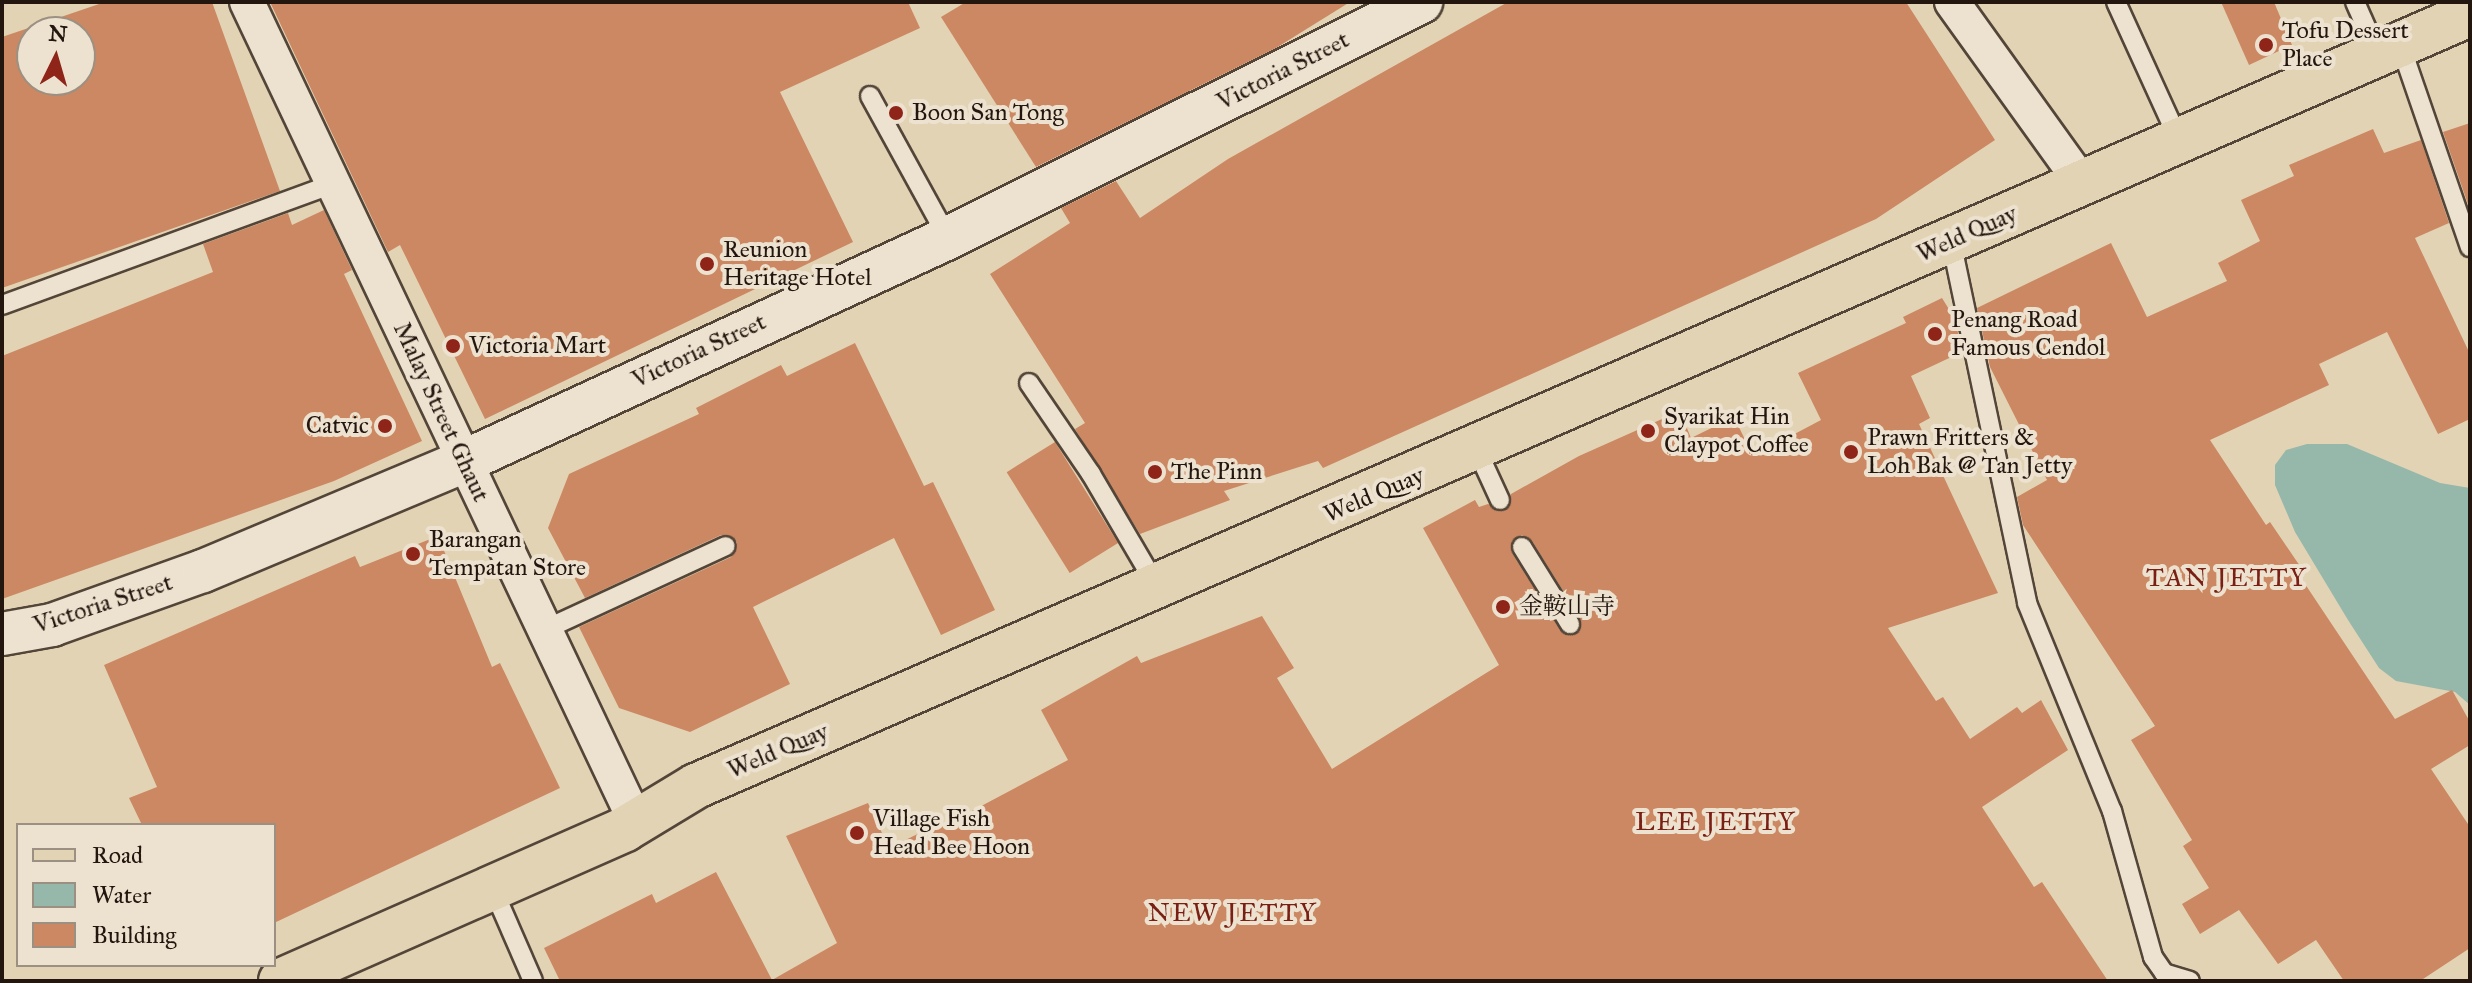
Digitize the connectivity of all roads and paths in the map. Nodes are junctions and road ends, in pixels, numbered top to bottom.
1 (247, 2) edge
2 (1421, 2) edge
3 (1952, 2) edge
4 (2116, 2) edge
5 (2355, 2) edge
6 (2470, 14) edge
7 (2389, 49) junction
8 (870, 96) dead end
9 (2179, 140) junction
10 (2082, 183) junction
11 (333, 184) junction
12 (948, 238) junction
13 (1951, 241) junction
14 (2470, 247) edge
15 (2, 305) edge
16 (1029, 383) dead end
17 (1477, 450) junction
18 (465, 461) junction
19 (1500, 500) dead end
20 (726, 546) dead end
21 (1522, 547) dead end
22 (1157, 587) junction
23 (1570, 624) dead end
24 (544, 630) junction
25 (2, 634) edge
26 (636, 822) junction
27 (493, 889) junction
28 (281, 981) edge
29 (533, 981) edge
30 (2190, 981) edge

1 - 11 street, Malay Street Ghaut
2 - 12 street, Victoria Street
3 - 10 street
4 - 9 lane
5 - 7 lane
6 - 7 main road, Weld Quay
7 - 9 main road, Weld Quay
7 - 14 lane
8 - 12 lane
9 - 10 main road, Weld Quay
10 - 13 main road, Weld Quay
11 - 15 lane
11 - 18 street, Malay Street Ghaut
12 - 18 street, Victoria Street
13 - 17 main road, Weld Quay
13 - 30 lane
16 - 22 lane
17 - 19 lane
17 - 22 main road, Weld Quay
18 - 24 street, Malay Street Ghaut
18 - 25 street, Victoria Street
20 - 24 lane
21 - 23 lane
22 - 26 main road, Weld Quay
24 - 26 street, Malay Street Ghaut
26 - 27 main road, Weld Quay
27 - 28 main road, Weld Quay
27 - 29 lane

